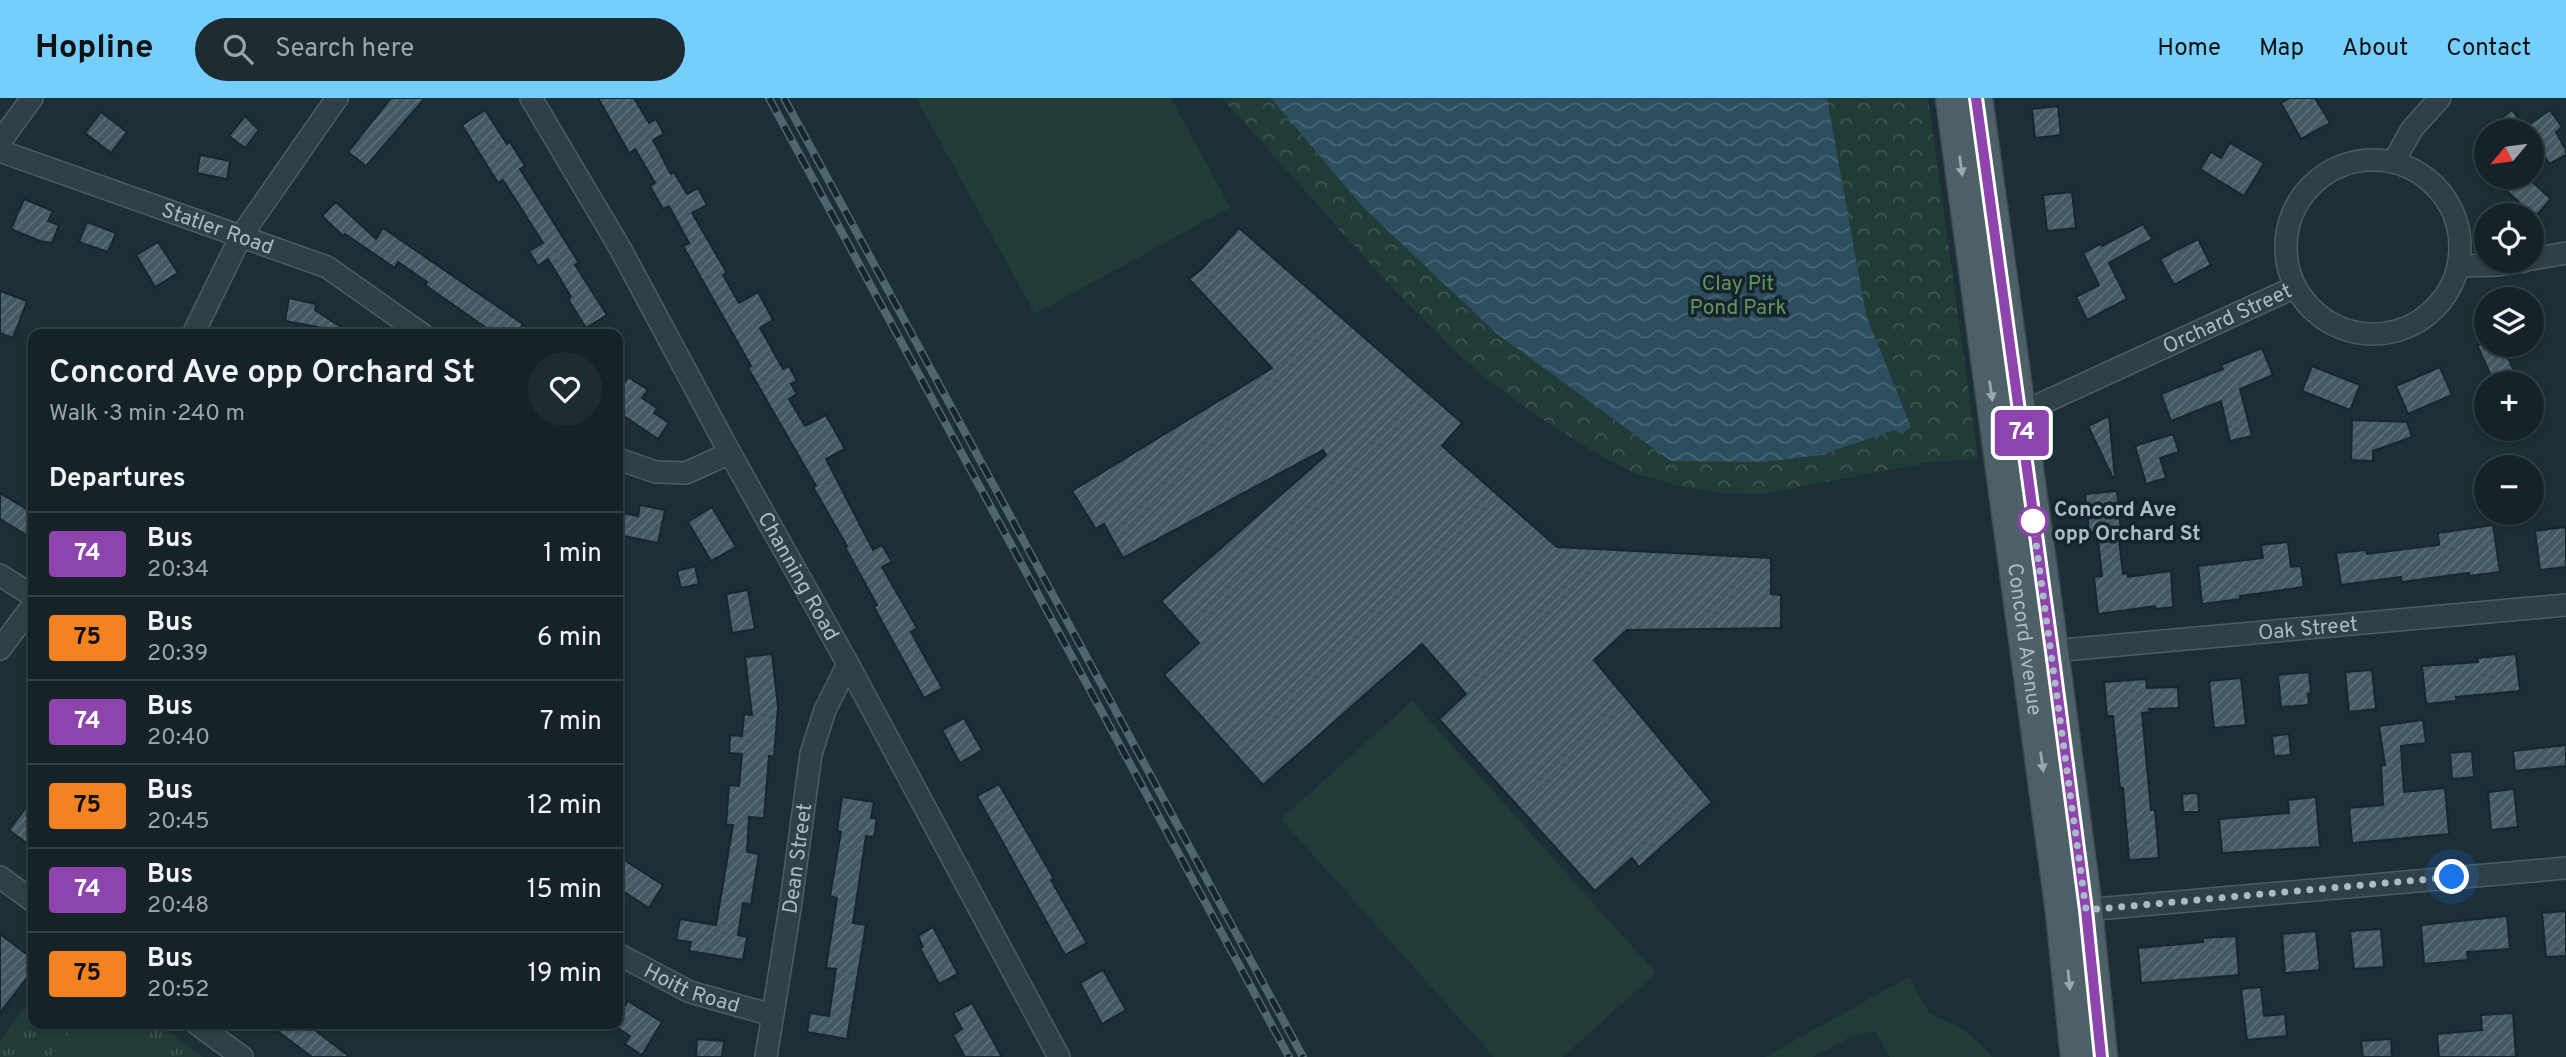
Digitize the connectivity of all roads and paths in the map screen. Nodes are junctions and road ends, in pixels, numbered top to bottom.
1 (32, 98) edge
2 (337, 98) edge
3 (531, 98) edge
4 (1952, 98) edge
5 (1976, 98) edge
6 (2440, 98) edge
7 (0, 142) edge
8 (0, 151) edge
9 (2394, 161) junction
10 (240, 236) junction
11 (2566, 253) edge
12 (2544, 257) edge
13 (2459, 266) junction
14 (2474, 266) edge
15 (2295, 287) junction
16 (195, 329) edge
17 (415, 329) edge
18 (2019, 414) junction
19 (730, 453) junction
20 (623, 461) edge
21 (0, 575) edge
22 (28, 593) edge
23 (2566, 605) edge
24 (28, 612) edge
25 (0, 649) edge
26 (2052, 651) junction
27 (848, 664) junction
28 (2566, 868) edge
29 (0, 877) edge
30 (28, 897) edge
31 (2074, 911) junction
32 (623, 957) edge
33 (772, 1015) junction
34 (204, 1029) edge
35 (242, 1057) edge
36 (766, 1057) edge
37 (1059, 1057) edge
38 (2077, 1057) edge
39 (2101, 1057) edge

1 - 7 street
2 - 10 street
3 - 19 street, Channing Road
4 -> 31 main road, Concord Avenue
5 - 18 main road, Concord Avenue
6 - 9 street
8 - 10 street, Statler Road
9 - 13 street
9 - 15 street
10 - 16 street
10 - 17 street, Statler Road
11 - 12 street
13 - 14 street
13 - 15 street, Orchard Street
15 - 18 street, Orchard Street
18 - 26 main road, Concord Avenue
19 - 20 street
19 - 27 street, Channing Road
21 - 22 street
23 - 26 street, Oak Street
24 - 25 street
26 - 31 main road, Concord Avenue
27 - 33 street, Dean Street
27 - 37 street, Channing Road
28 - 31 street
29 - 30 street
31 -> 38 main road, Concord Avenue
31 - 39 main road, Concord Avenue
32 - 33 street, Hoitt Road
33 - 36 street, Dean Street
34 - 35 street

